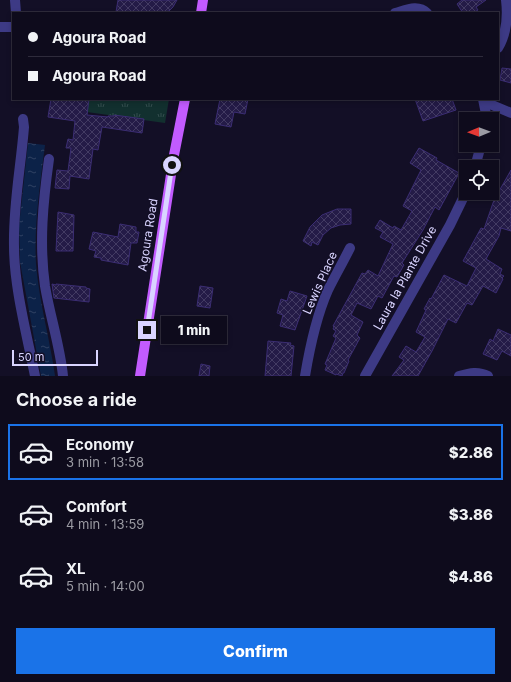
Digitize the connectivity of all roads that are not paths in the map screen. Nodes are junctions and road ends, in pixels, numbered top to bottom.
1 (15, 0) edge
2 (203, 0) edge
3 (506, 0) edge
4 (16, 12) edge
5 (201, 12) edge
6 (400, 12) edge
7 (427, 12) edge
8 (0, 27) edge
9 (12, 27) edge
10 (499, 46) edge
11 (185, 100) edge
12 (484, 100) edge
13 (485, 112) edge
14 (511, 113) edge
15 (23, 119) dead end
16 (49, 159) dead end
17 (462, 200) edge
18 (350, 248) dead end
19 (35, 376) edge
20 (63, 376) edge
21 (140, 376) edge
22 (305, 376) edge
23 (365, 376) edge
24 (459, 376) edge
25 (488, 376) edge

1 - 4 street
2 - 5 main road
3 - 10 street
6 - 7 street
8 - 9 street
11 - 21 main road, Agoura Road
12 - 13 street
12 - 14 street
15 - 19 street
16 - 20 street
17 - 23 street, Laura la Plante Drive
18 - 22 street, Lewis Place
24 - 25 street

